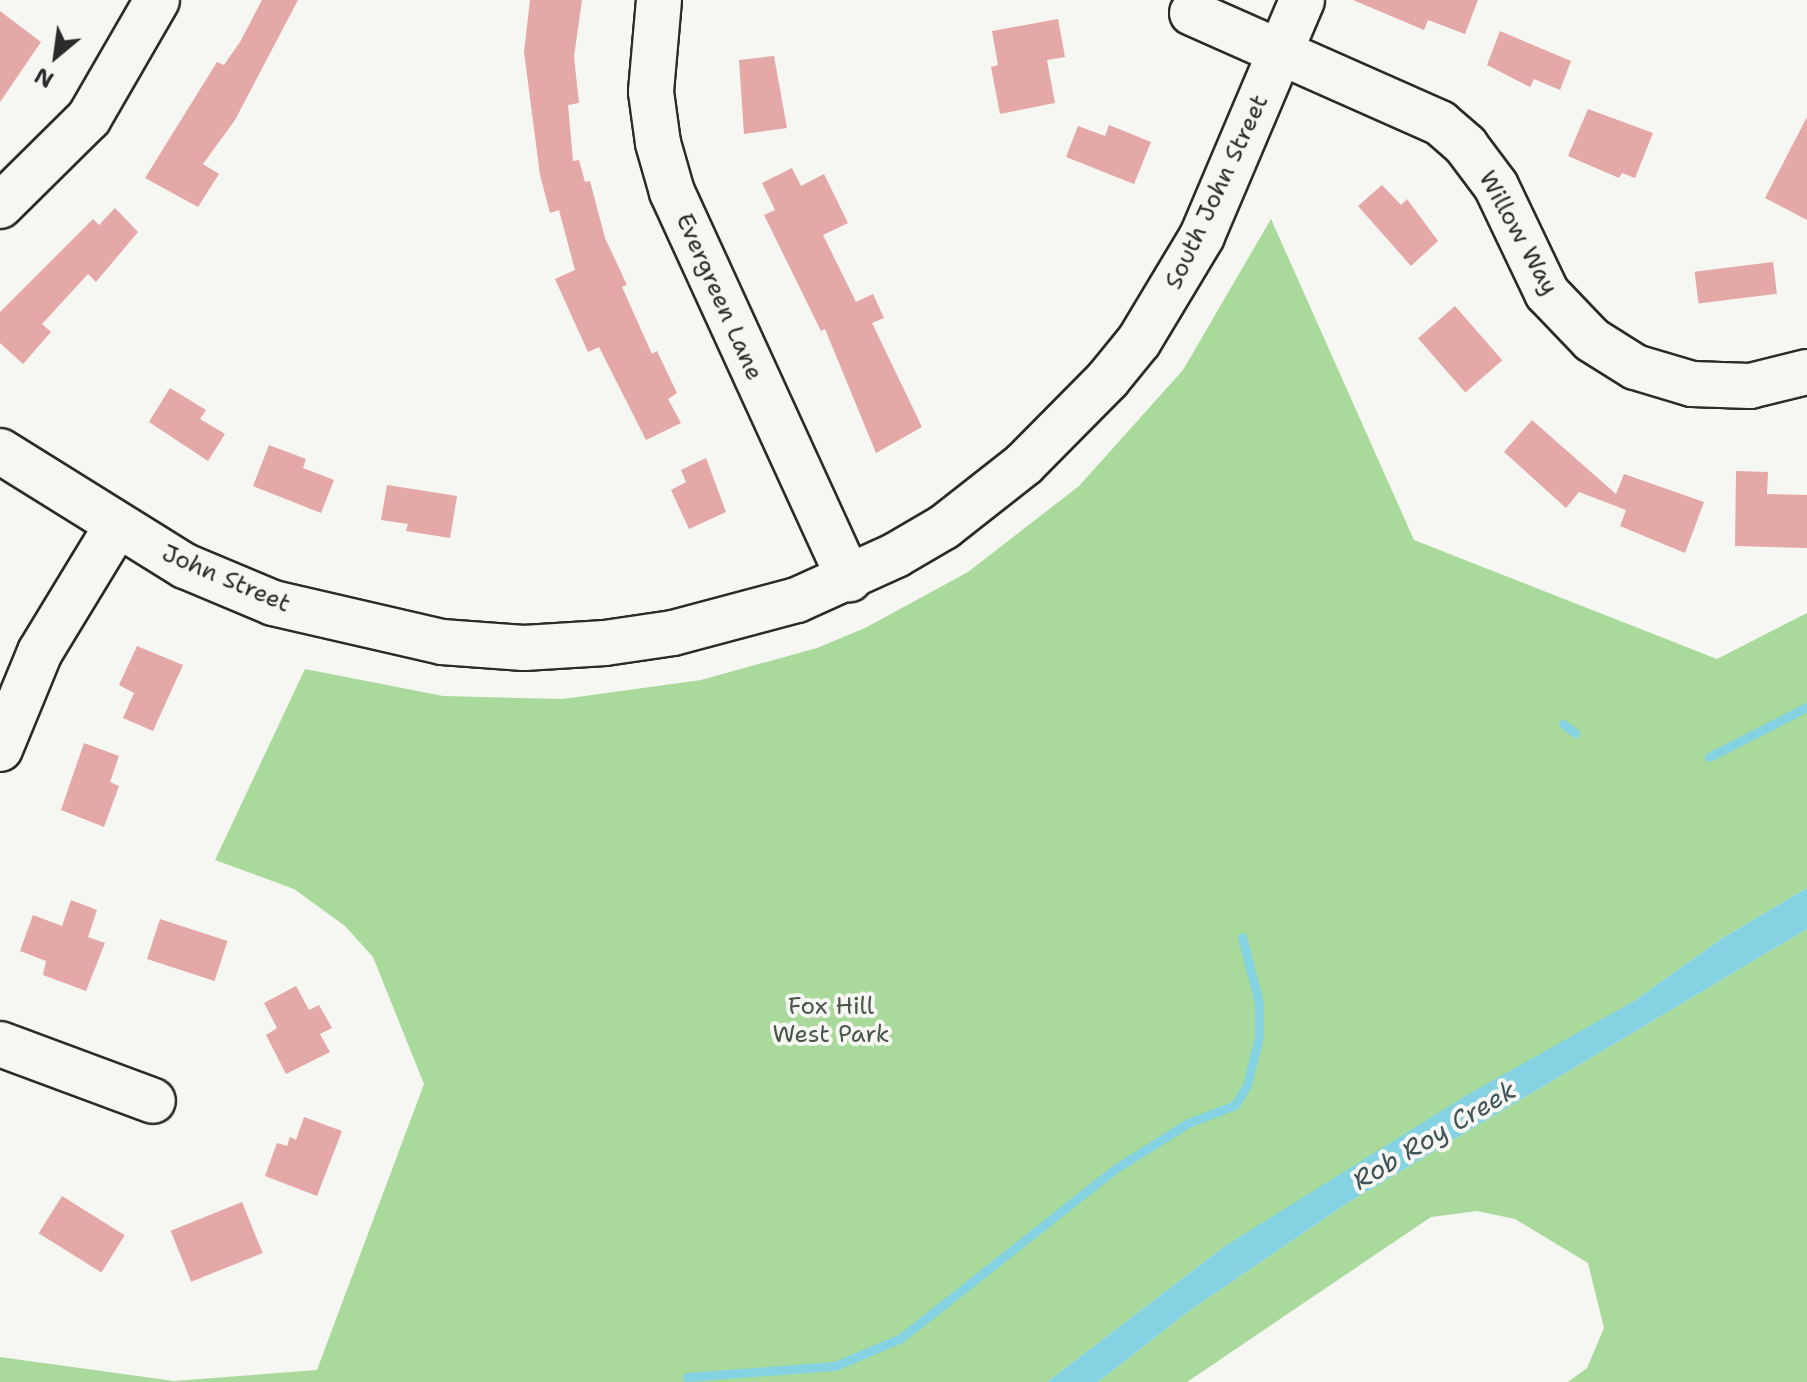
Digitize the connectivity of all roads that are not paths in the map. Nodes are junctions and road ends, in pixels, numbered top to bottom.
1 (157, 0) edge
2 (659, 0) edge
3 (1302, 0) edge
4 (1192, 13) dead end
5 (1280, 56) junction
6 (0, 206) edge
7 (1807, 372) edge
8 (0, 451) edge
9 (116, 527) junction
10 (849, 579) junction
11 (524, 648) joint
12 (0, 749) edge
13 (0, 1044) edge
14 (153, 1101) dead end

1 - 6 street
2 - 10 street, Evergreen Lane
3 - 5 street, South John Street
4 - 5 street
5 - 7 street, Willow Way
5 - 10 street, South John Street
8 - 9 street, John Street
9 - 11 street, John Street
9 - 12 street
10 - 11 street, South John Street
13 - 14 street

